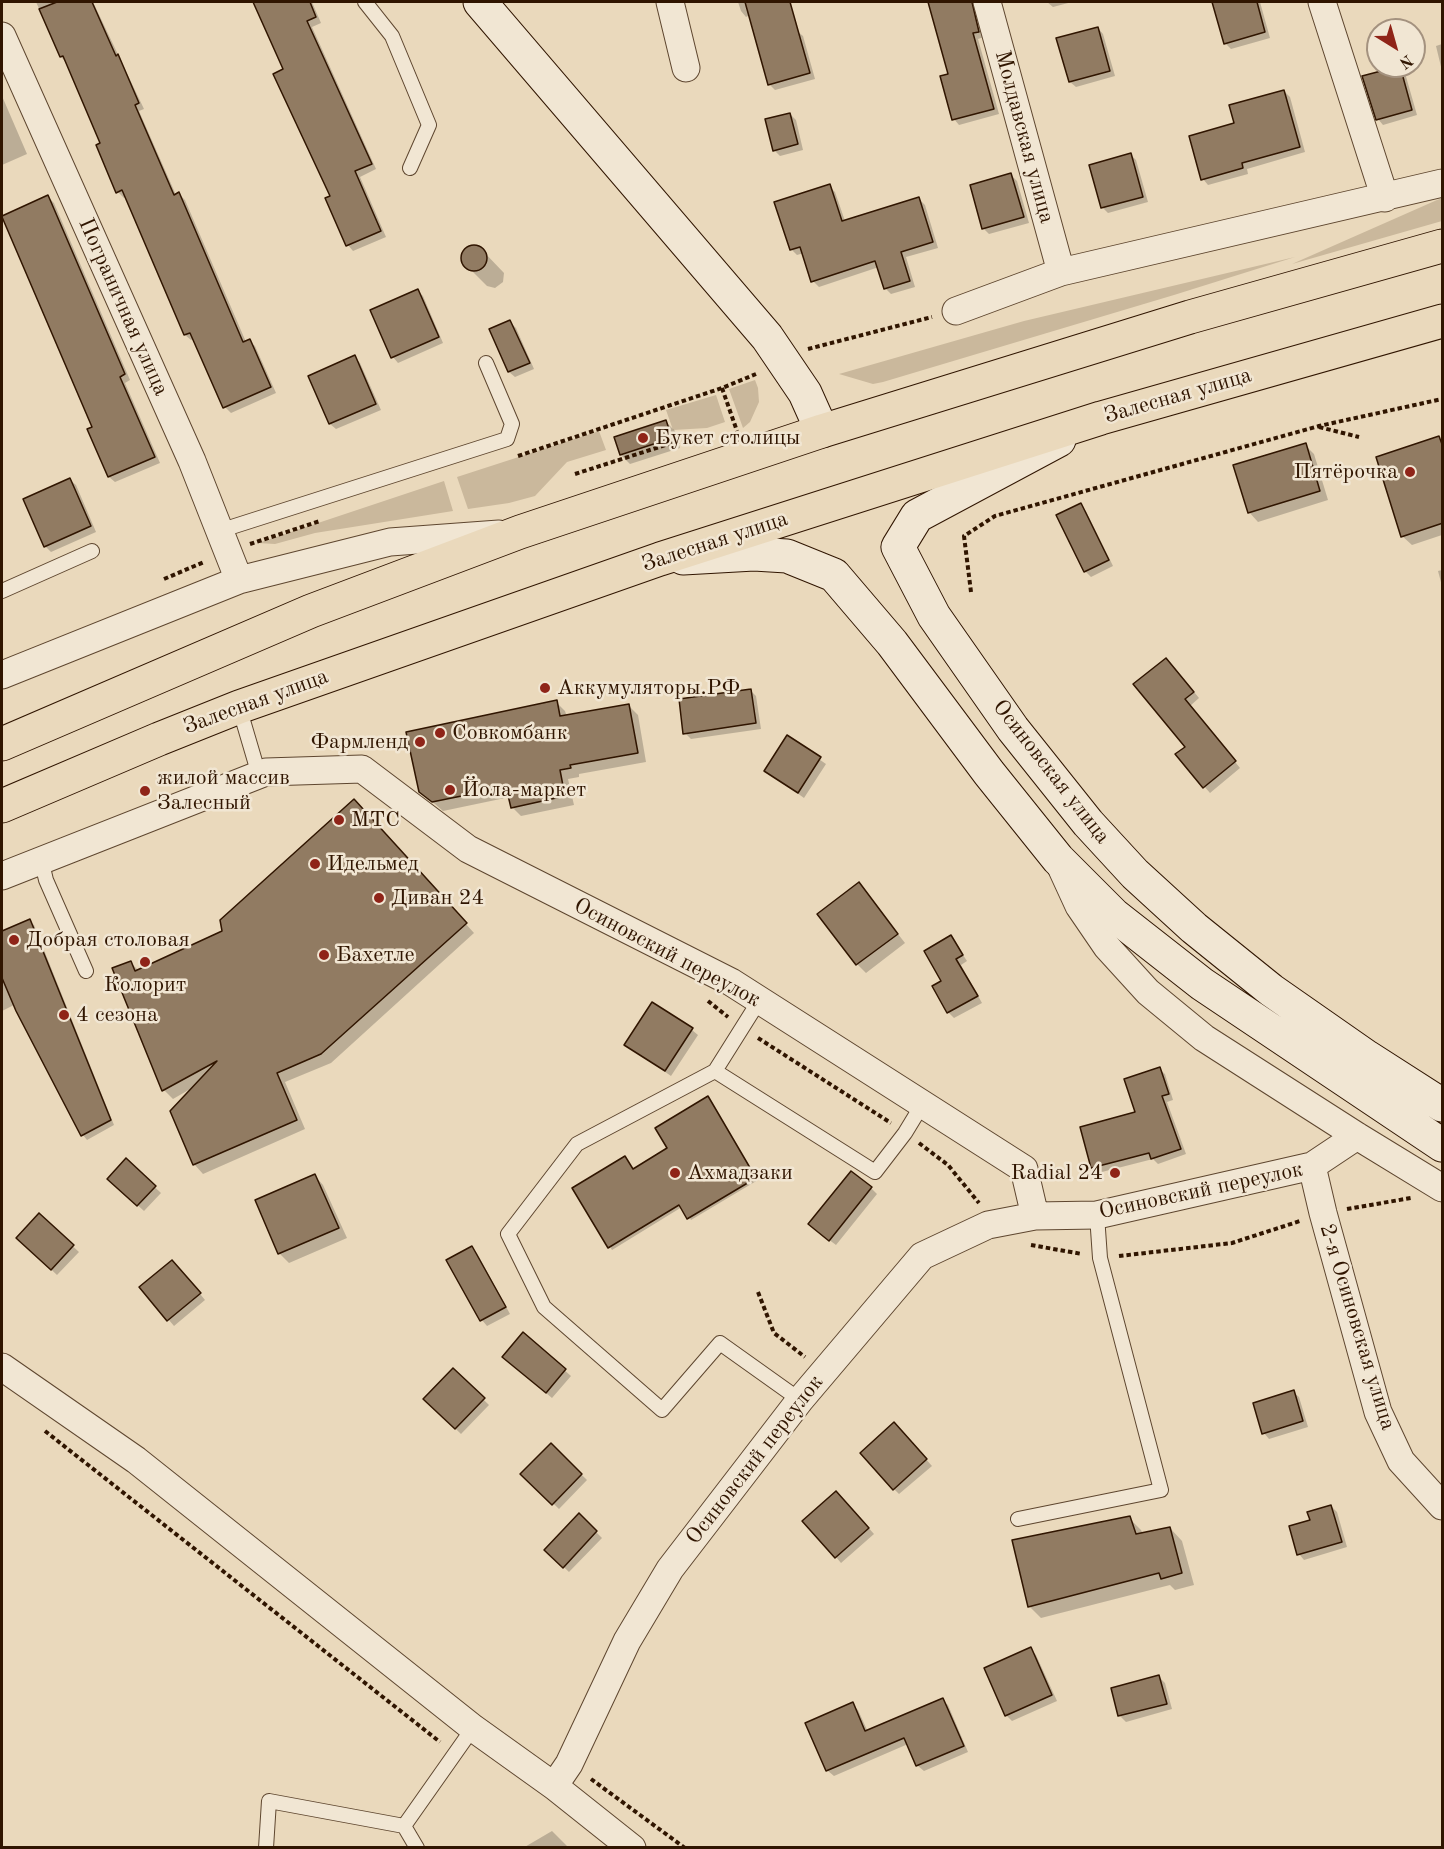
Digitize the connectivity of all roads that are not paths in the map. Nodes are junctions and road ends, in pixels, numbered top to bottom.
1 (365, 2) edge
2 (480, 2) edge
3 (670, 2) edge
4 (987, 2) edge
5 (1322, 2) edge
6 (2, 36) edge
7 (686, 68) dead end
8 (410, 168) dead end
9 (1443, 183) edge
10 (1386, 198) junction
11 (1443, 246) edge
12 (1061, 272) junction
13 (956, 311) road end
14 (1443, 321) edge
15 (486, 363) dead end
16 (1101, 418) junction
17 (822, 431) junction
18 (520, 532) junction
19 (223, 541) junction
20 (92, 551) dead end
21 (660, 559) junction
22 (239, 580) junction
23 (2, 591) edge
24 (2, 675) edge
25 (239, 707) junction
26 (2, 744) edge
27 (259, 775) junction
28 (2, 806) edge
29 (41, 859) junction
30 (1058, 859) junction
31 (2, 876) edge
32 (86, 971) dead end
33 (759, 1001) junction
34 (715, 1071) junction
35 (922, 1105) junction
36 (1443, 1105) edge
37 (1357, 1136) junction
38 (1443, 1144) edge
39 (1312, 1166) junction
40 (1443, 1188) edge
41 (1097, 1215) junction
42 (1035, 1216) junction
43 (2, 1367) edge
44 (800, 1400) junction
45 (1443, 1506) edge
46 (1018, 1519) dead end
47 (473, 1728) junction
48 (554, 1786) junction
49 (404, 1826) junction
50 (266, 1848) edge
51 (417, 1848) edge
52 (632, 1848) edge

1 - 8 lane
2 - 17 street
3 - 7 street
4 - 12 street, Молдавская улица
5 - 10 street
6 - 19 street, Пограничная улица
9 - 10 street
10 - 12 street
11 - 17 main road
12 - 13 street
14 - 16 main road, Залесная улица
15 - 19 lane
16 - 21 main road, Залесная улица
16 - 36 street, Осиновская улица
17 - 18 main road
18 - 22 street
18 - 26 main road
19 - 22 street, Пограничная улица
20 - 23 lane
21 - 25 main road, Залесная улица
21 - 30 street, Осиновская улица
22 - 24 street
25 - 27 lane
25 - 28 main road, Залесная улица
27 - 29 street
27 - 33 street, Осиновский переулок
29 - 31 street
29 - 32 lane
30 - 37 street
30 - 38 street, Осиновская улица
33 - 34 lane
33 - 35 street, Осиновский переулок
34 - 35 lane
34 - 44 lane
35 - 42 street, Осиновский переулок
37 - 39 street, Осиновский переулок
37 - 40 street
39 - 41 street, Осиновский переулок
39 - 45 street, 2-я Осиновская улица
41 - 42 street, Осиновский переулок
41 - 46 lane
42 - 44 street, Осиновский переулок
43 - 47 street
44 - 48 street, Осиновский переулок
47 - 48 street
47 - 49 lane
48 - 52 street
49 - 50 lane
49 - 51 lane

